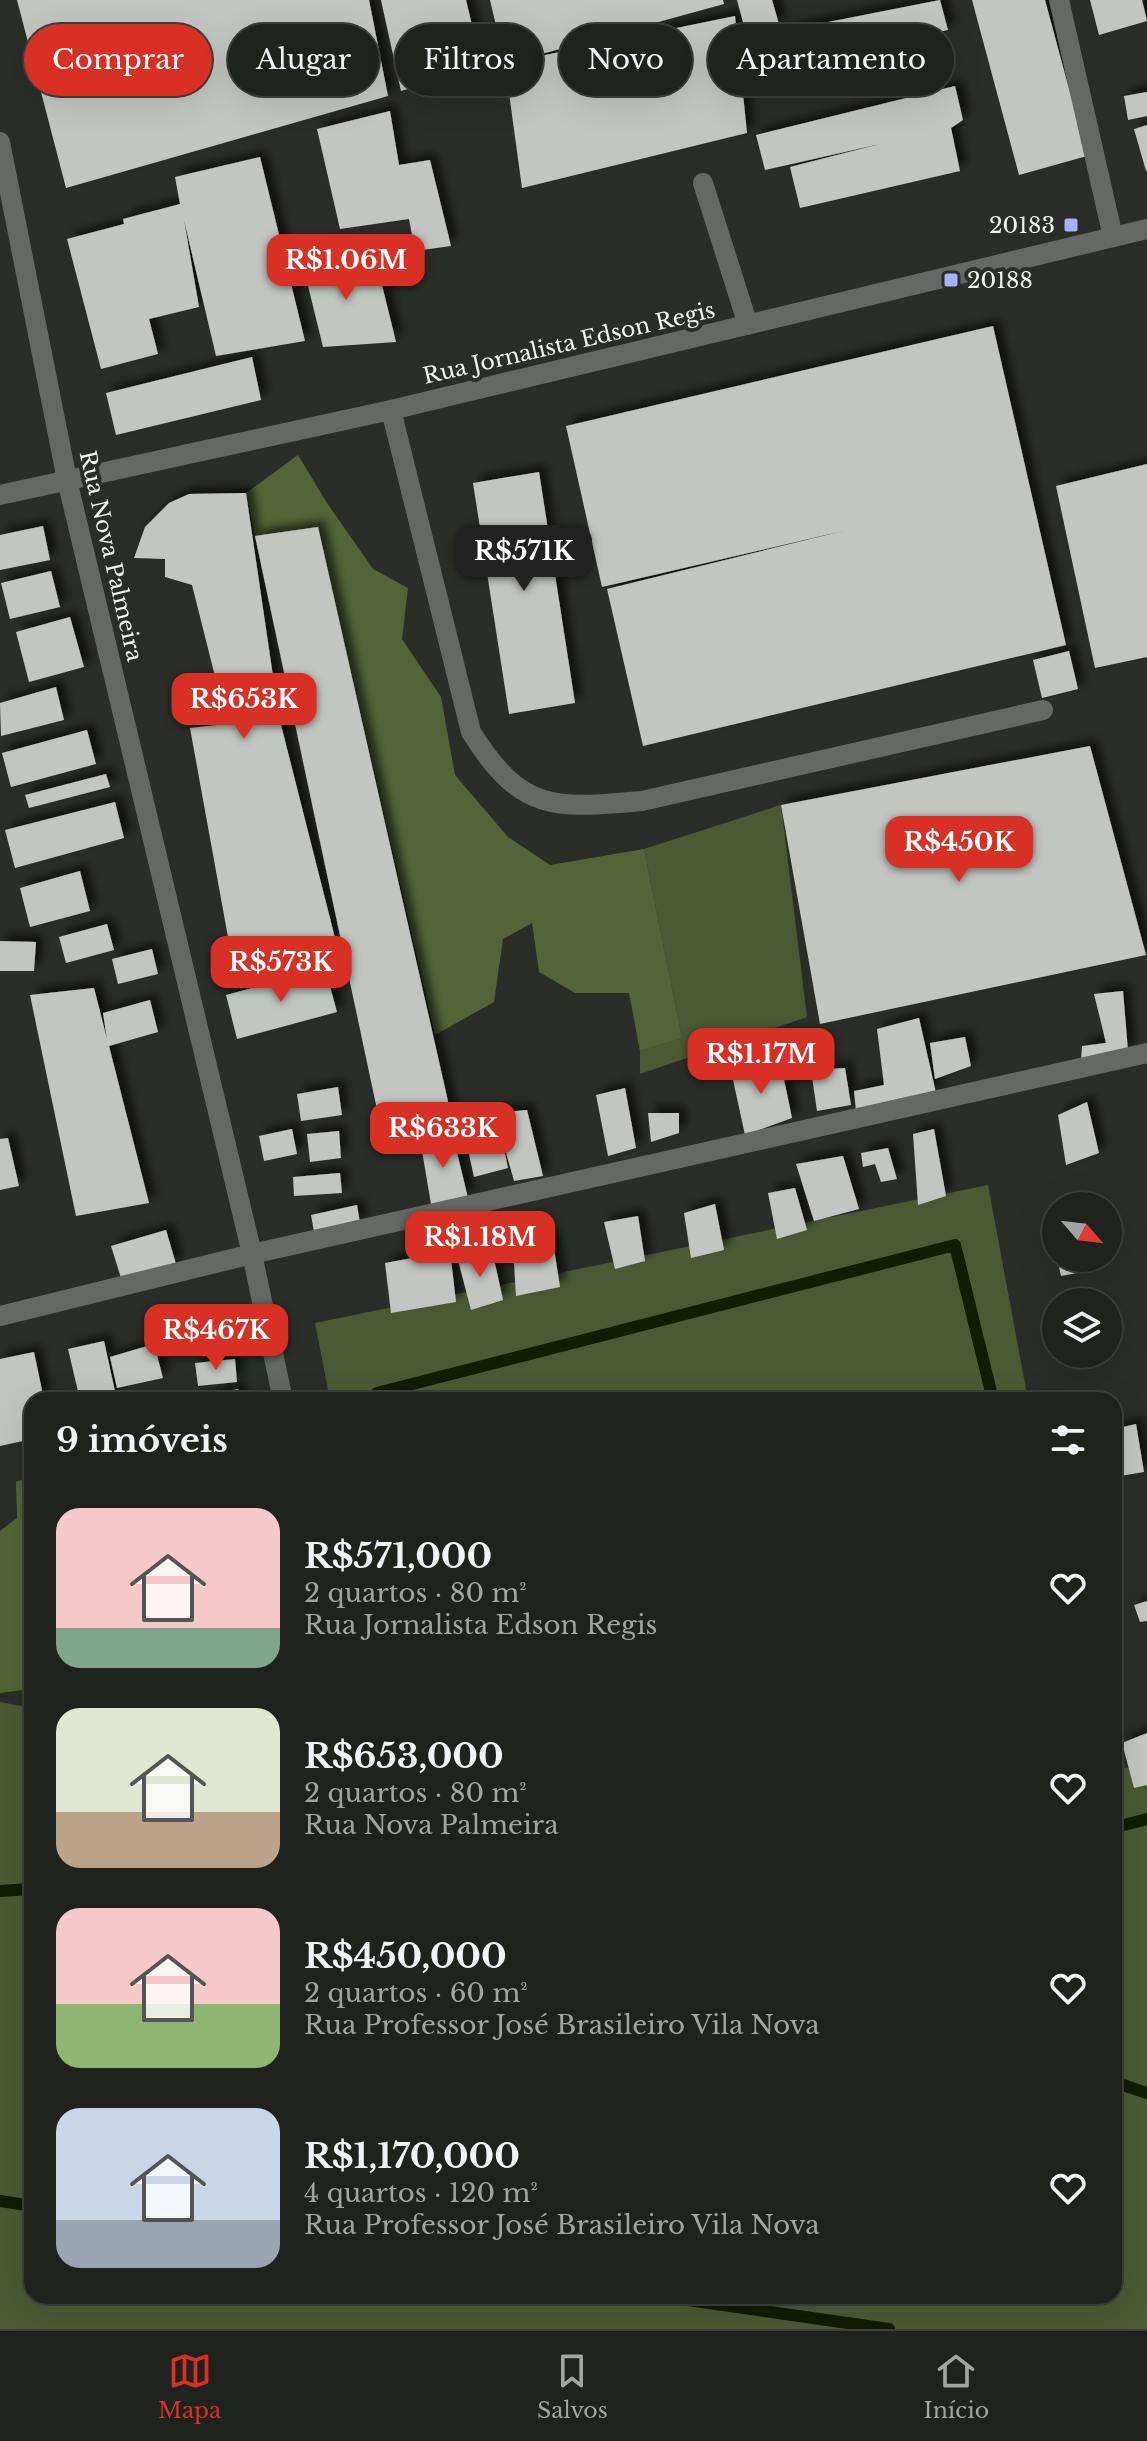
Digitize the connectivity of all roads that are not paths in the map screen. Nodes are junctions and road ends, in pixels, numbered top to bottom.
1 (1059, 0) edge
2 (0, 142) edge
3 (703, 183) dead end
4 (1147, 229) edge
5 (1113, 237) junction
6 (748, 325) junction
7 (391, 410) junction
8 (67, 480) junction
9 (0, 495) edge
10 (1043, 710) dead end
11 (1147, 1053) edge
12 (252, 1254) junction
13 (0, 1316) edge
14 (281, 1392) edge

1 - 5 street
2 - 8 street, Rua Nova Palmeira
3 - 6 street
4 - 5 street, Rua Jornalista Edson Regis
5 - 6 street, Rua Jornalista Edson Regis
6 - 7 street, Rua Jornalista Edson Regis
7 - 8 street, Rua Jornalista Edson Regis
7 - 10 street
8 - 9 street, Rua Jornalista Edson Regis
8 - 12 street, Rua Nova Palmeira
11 - 12 street
12 - 13 street
12 - 14 street, Rua Nova Palmeira

